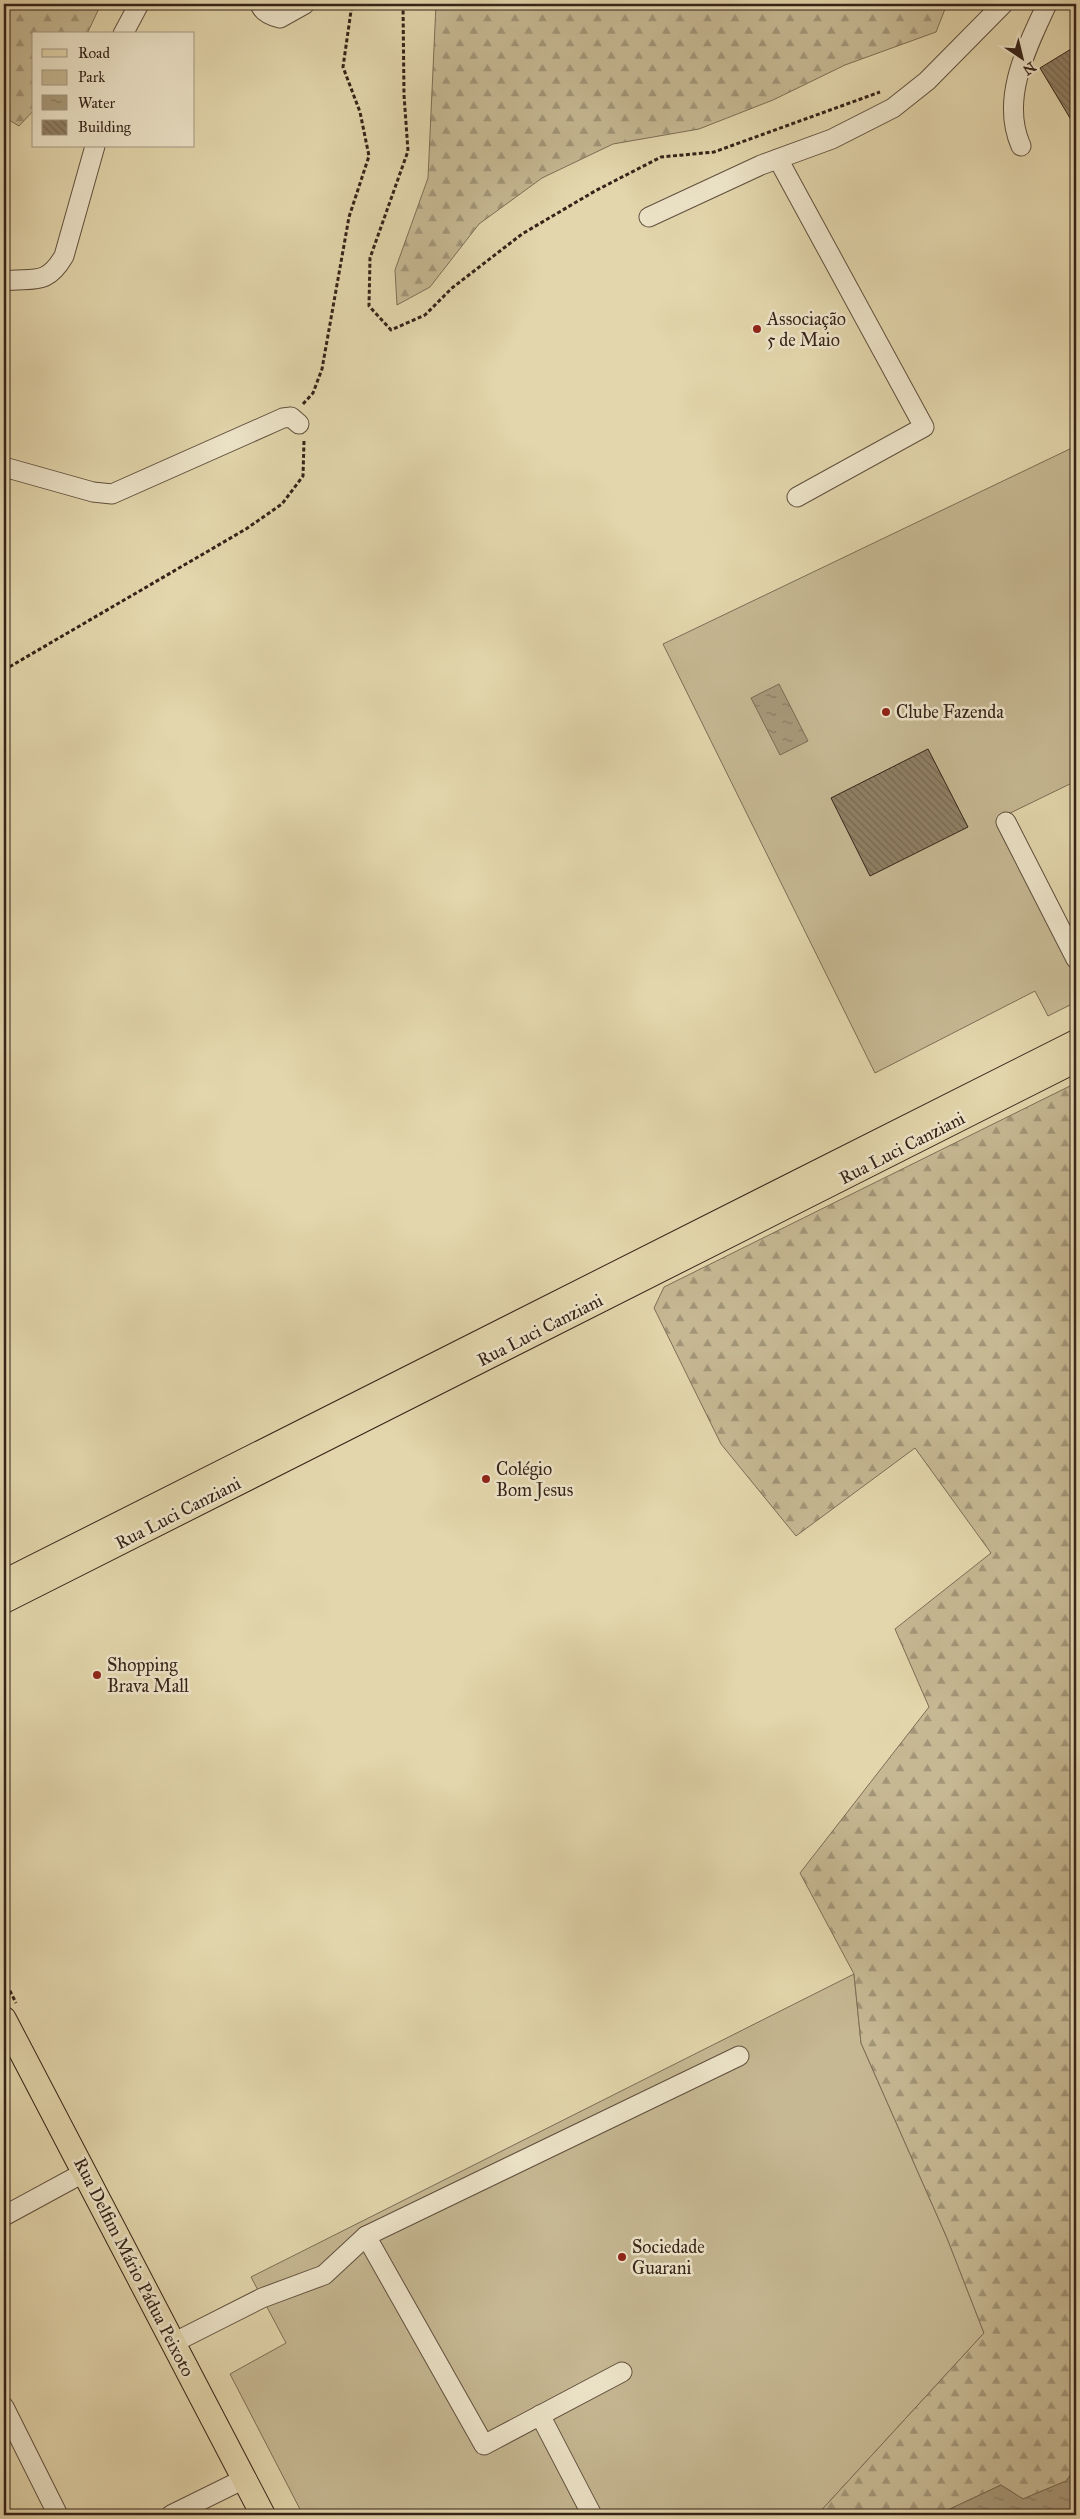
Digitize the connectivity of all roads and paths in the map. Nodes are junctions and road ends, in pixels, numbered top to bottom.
1 (139, 4) edge
2 (260, 4) edge
3 (305, 4) edge
4 (352, 4) edge
5 (402, 4) edge
6 (1003, 4) edge
7 (1047, 4) edge
8 (124, 32) edge
9 (913, 94) junction
10 (1021, 146) dead end
11 (94, 148) edge
12 (778, 159) junction
13 (650, 217) dead end
14 (4, 281) edge
15 (295, 421) junction
16 (4, 467) edge
17 (797, 497) dead end
18 (4, 670) edge
19 (1006, 822) dead end
20 (1076, 959) edge
21 (1076, 1042) edge
22 (1076, 1060) edge
23 (4, 1582) edge
24 (4, 1601) edge
25 (4, 2019) edge
26 (739, 2056) dead end
27 (85, 2172) junction
28 (4, 2216) edge
29 (366, 2236) junction
30 (173, 2343) junction
31 (622, 2372) dead end
32 (4, 2408) edge
33 (540, 2415) junction
34 (244, 2478) junction
35 (58, 2515) edge
36 (171, 2515) edge
37 (263, 2515) edge
38 (592, 2515) edge

1 - 8 street
2 - 3 street
4 - 15 path
5 - 9 path
6 - 9 street
7 - 10 street
9 - 12 street
11 - 14 street
12 - 13 street
12 - 17 street
15 - 16 street
15 - 18 path
19 - 20 street
21 - 23 main road, Rua Luci Canziani
22 - 24 main road, Rua Luci Canziani
25 - 27 main road, Rua Delfim Mário Pádua Peixoto
26 - 29 street
27 - 28 street
27 - 30 main road, Rua Delfim Mário Pádua Peixoto
29 - 30 street
29 - 33 street
30 - 34 main road, Rua Delfim Mário Pádua Peixoto
31 - 33 street
32 - 35 street
33 - 38 street
34 - 36 street
34 - 37 main road, Rua Delfim Mário Pádua Peixoto

